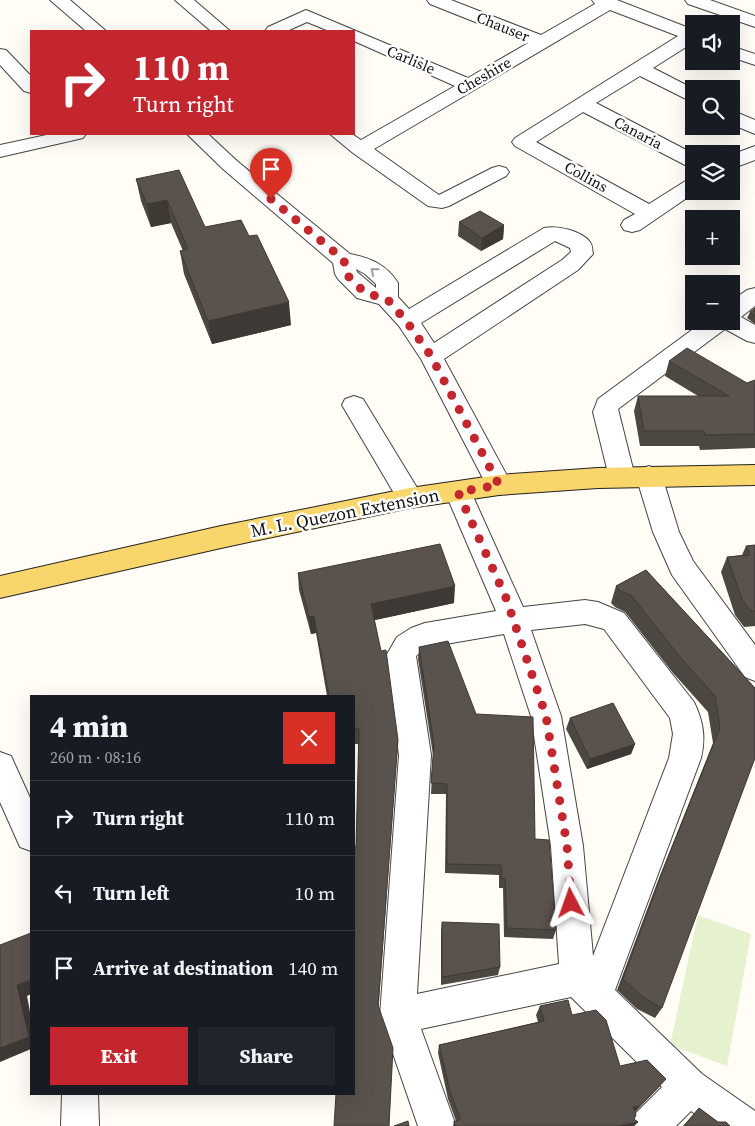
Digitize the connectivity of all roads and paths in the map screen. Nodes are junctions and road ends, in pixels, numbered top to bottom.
1 (59, 0) edge
2 (436, 0) edge
3 (694, 0) edge
4 (188, 1) edge
5 (605, 2) edge
6 (755, 22) edge
7 (96, 30) edge
8 (220, 30) edge
9 (276, 30) edge
10 (342, 30) edge
11 (685, 32) edge
12 (355, 35) edge
13 (685, 40) edge
14 (542, 42) junction
15 (0, 54) edge
16 (740, 54) edge
17 (755, 60) edge
18 (639, 68) junction
19 (469, 85) junction
20 (30, 86) edge
21 (685, 92) edge
22 (583, 104) junction
23 (740, 120) edge
24 (755, 128) edge
25 (71, 135) edge
26 (198, 135) edge
27 (341, 135) edge
28 (360, 149) junction
29 (0, 150) edge
30 (755, 152) edge
31 (685, 157) edge
32 (740, 159) edge
33 (498, 172) dead end
34 (685, 190) edge
35 (649, 212) junction
36 (632, 225) dead end
37 (755, 295) edge
38 (740, 306) edge
39 (407, 322) junction
40 (740, 327) edge
41 (708, 330) edge
42 (755, 335) edge
43 (431, 356) junction
44 (354, 406) dead end
45 (755, 475) edge
46 (649, 476) junction
47 (622, 477) junction
48 (499, 485) junction
49 (458, 492) junction
50 (410, 498) junction
51 (0, 587) edge
52 (514, 620) junction
53 (755, 668) edge
54 (0, 766) edge
55 (30, 834) edge
56 (586, 987) junction
57 (398, 1016) junction
58 (689, 1087) junction
59 (80, 1095) edge
60 (80, 1126) edge
61 (437, 1126) edge
62 (649, 1126) edge
63 (744, 1126) edge

1 - 7 street
2 - 14 street, Chauser
3 - 6 street
4 - 8 street
5 - 11 street
5 - 14 street, Cheshire
9 - 10 street
12 - 19 street, Carlisle
13 - 18 street
14 - 19 street, Cheshire
15 - 20 street
16 - 17 street
18 - 21 street
18 - 22 street
19 - 28 street, Cheshire
22 - 31 street, Canaria
22 - 35 street, Collins
23 - 24 street
25 - 29 street
26 - 39 street
27 - 28 street
28 - 33 street
30 - 32 street
34 - 35 street
35 - 36 street
37 - 38 street
39 - 43 street
39 - 43 street
40 - 42 street
41 - 47 street
43 - 48 street
44 - 50 street
45 - 46 main road, M. L. Quezon Extension
46 - 47 main road, M. L. Quezon Extension
46 - 53 street
47 - 48 main road, M. L. Quezon Extension
48 - 49 main road, M. L. Quezon Extension
49 - 50 main road, M. L. Quezon Extension
49 - 52 street
50 - 51 main road, M. L. Quezon Extension
52 - 56 street
52 - 56 street
52 - 57 street
54 - 55 street
56 - 57 street
56 - 58 street
57 - 61 street
58 - 62 street
58 - 63 street
59 - 60 street

